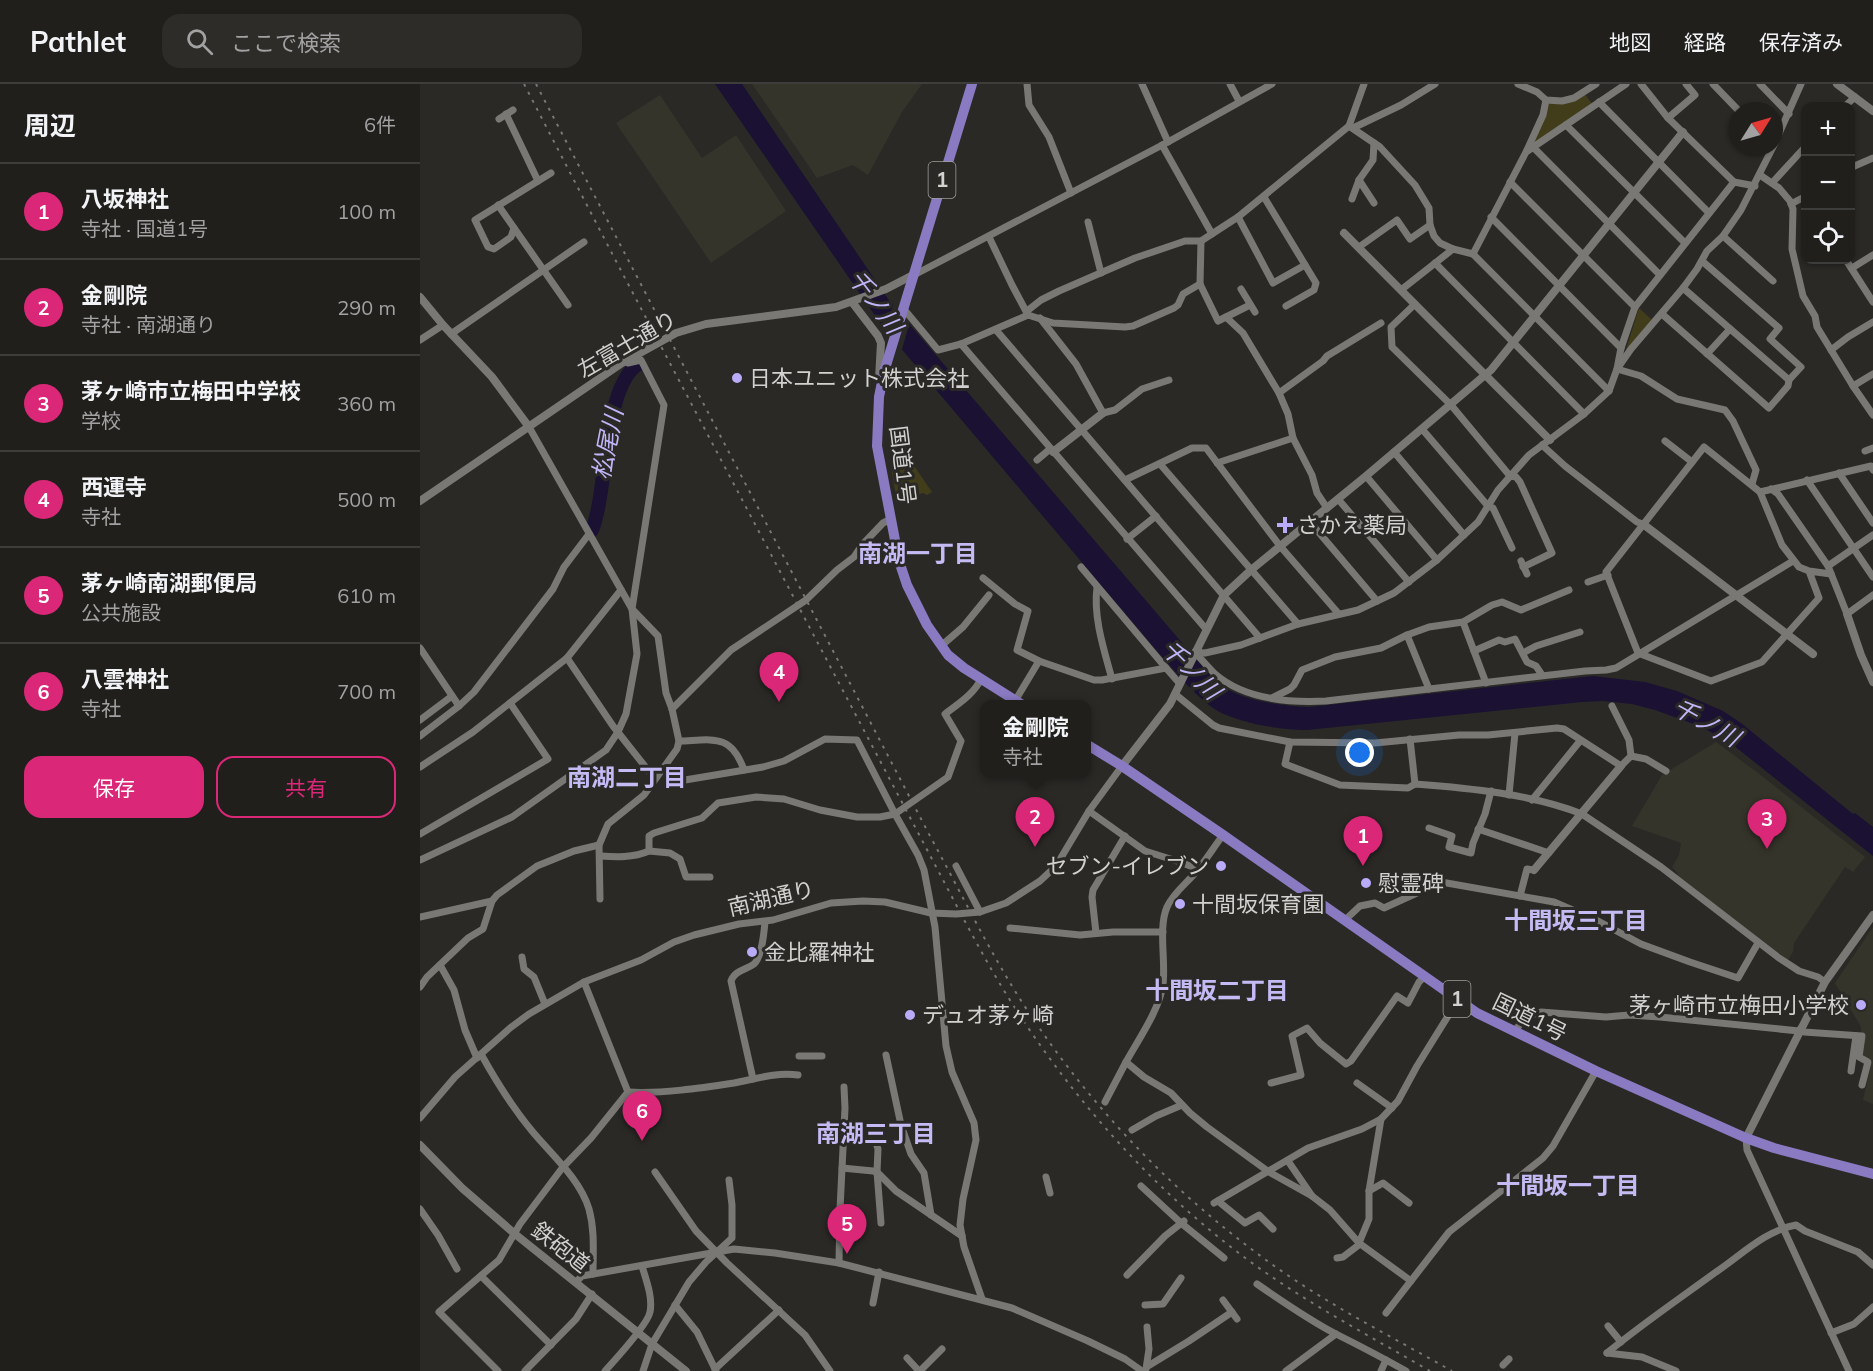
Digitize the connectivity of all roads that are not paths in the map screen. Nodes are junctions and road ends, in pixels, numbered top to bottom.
1 (972, 84) edge
2 (1027, 84) edge
3 (1142, 84) edge
4 (1230, 84) edge
5 (1272, 84) edge
6 (1364, 84) edge
7 (1435, 84) edge
8 (1518, 84) edge
9 (1596, 84) edge
10 (1626, 84) edge
11 (1641, 84) edge
12 (1686, 84) edge
13 (1713, 84) edge
14 (1761, 84) edge
15 (1801, 84) edge
16 (1837, 84) edge
17 (1855, 98) junction
18 (1546, 100) junction
19 (1239, 101) junction
20 (1599, 102) junction
21 (1730, 102) edge
22 (1850, 102) edge
23 (513, 110) dead end
24 (1873, 111) edge
25 (1789, 114) junction
26 (1668, 118) junction
27 (1566, 124) junction
28 (1351, 127) junction
29 (1783, 127) edge
30 (1683, 132) junction
31 (1374, 143) junction
32 (1165, 144) junction
33 (1533, 147) junction
34 (1801, 151) edge
35 (1526, 152) junction
36 (1769, 156) edge
37 (1873, 158) edge
38 (1659, 163) junction
39 (1855, 166) edge
40 (551, 173) dead end
41 (1760, 175) junction
42 (1359, 180) junction
43 (538, 181) junction
44 (1510, 182) junction
45 (1734, 182) junction
46 (1772, 183) junction
47 (1755, 186) junction
48 (1071, 193) junction
49 (1634, 193) junction
50 (1264, 196) junction
51 (1352, 199) dead end
52 (1801, 199) edge
53 (1374, 203) dead end
54 (1791, 204) junction
55 (498, 205) junction
56 (1709, 213) junction
57 (1238, 217) junction
58 (1491, 217) junction
59 (1088, 222) dead end
60 (1430, 225) junction
61 (1609, 225) junction
62 (514, 228) junction
63 (1344, 233) dead end
64 (1212, 234) junction
65 (1723, 236) junction
66 (989, 237) junction
67 (1201, 241) junction
68 (584, 242) dead end
69 (1685, 243) junction
70 (1359, 248) junction
71 (1452, 249) junction
72 (1473, 254) junction
73 (1873, 255) edge
74 (1584, 256) junction
75 (1702, 261) junction
76 (1435, 263) junction
77 (1849, 264) edge
78 (1305, 265) junction
79 (1852, 268) junction
80 (544, 271) junction
81 (1101, 273) junction
82 (1659, 274) junction
83 (913, 275) junction
84 (1773, 281) dead end
85 (1200, 284) junction
86 (1559, 287) junction
87 (1683, 288) junction
88 (1241, 289) dead end
89 (1401, 290) junction
90 (420, 297) edge
91 (853, 302) junction
92 (1873, 302) edge
93 (1415, 304) junction
94 (568, 305) dead end
95 (1286, 306) dead end
96 (1635, 307) junction
97 (903, 309) junction
98 (1028, 313) junction
99 (1662, 314) junction
100 (1535, 316) junction
101 (1039, 317) junction
102 (1226, 318) junction
103 (1873, 322) edge
104 (1381, 323) dead end
105 (443, 325) junction
106 (1730, 329) junction
107 (996, 330) junction
108 (451, 334) junction
109 (420, 340) edge
110 (1514, 343) junction
111 (961, 344) junction
112 (1621, 348) junction
113 (1831, 350) junction
114 (1707, 354) junction
115 (622, 363) junction
116 (1617, 369) junction
117 (1873, 374) edge
118 (1485, 376) junction
119 (1168, 380) dead end
120 (1789, 380) junction
121 (1853, 386) junction
122 (1609, 391) junction
123 (1279, 393) junction
124 (879, 397) junction
125 (1451, 405) junction
126 (1103, 413) junction
127 (1584, 414) junction
128 (1873, 415) edge
129 (529, 427) junction
130 (1082, 429) junction
131 (1422, 429) junction
132 (1293, 438) junction
133 (1665, 441) dead end
134 (1546, 442) junction
135 (1873, 448) edge
136 (1052, 450) junction
137 (1394, 452) junction
138 (1865, 452) dead end
139 (1037, 460) dead end
140 (1692, 462) junction
141 (1217, 463) junction
142 (1160, 464) junction
143 (1873, 470) edge
144 (1839, 473) junction
145 (1366, 476) junction
146 (1510, 476) junction
147 (1125, 480) junction
148 (1807, 480) junction
149 (1752, 484) junction
150 (1771, 489) junction
151 (1760, 492) junction
152 (1338, 499) junction
153 (420, 501) edge
154 (1488, 506) junction
155 (1327, 508) junction
156 (1156, 516) junction
157 (891, 519) junction
158 (1310, 522) junction
159 (1873, 523) edge
160 (1643, 524) junction
161 (588, 534) junction
162 (1464, 535) junction
163 (1873, 535) edge
164 (1127, 539) junction
165 (1280, 546) junction
166 (1512, 548) dead end
167 (1853, 549) junction
168 (1437, 560) junction
169 (1793, 561) junction
170 (1081, 567) dead end
171 (1524, 567) dead end
172 (1251, 570) junction
173 (1830, 570) junction
174 (1809, 571) junction
175 (1608, 575) junction
176 (982, 578) dead end
177 (1873, 578) edge
178 (1409, 582) junction
179 (1588, 582) dead end
180 (1097, 587) junction
181 (621, 590) junction
182 (1569, 590) dead end
183 (1736, 594) junction
184 (989, 595) dead end
185 (1224, 595) junction
186 (1873, 595) edge
187 (1377, 601) junction
188 (632, 609) junction
189 (1338, 613) junction
190 (1847, 614) junction
191 (1462, 622) junction
192 (1298, 624) junction
193 (1206, 629) junction
194 (1580, 632) dead end
195 (1787, 634) junction
196 (1407, 635) junction
197 (1260, 638) junction
198 (941, 646) junction
199 (420, 648) edge
200 (1474, 651) junction
201 (1195, 652) junction
202 (1523, 653) junction
203 (1638, 653) junction
204 (1813, 654) dead end
205 (567, 658) junction
206 (1039, 661) junction
207 (1166, 668) junction
208 (1542, 675) junction
209 (981, 678) junction
210 (1112, 679) junction
211 (1873, 682) edge
212 (1486, 683) junction
213 (1180, 684) junction
214 (1429, 689) junction
215 (1175, 693) junction
216 (452, 696) junction
217 (1272, 698) junction
218 (1014, 700) edge
219 (1020, 700) edge
220 (510, 703) junction
221 (459, 706) junction
222 (1612, 706) dead end
223 (672, 709) junction
224 (420, 720) edge
225 (618, 732) junction
226 (1515, 733) junction
227 (420, 736) edge
228 (1410, 739) junction
229 (679, 741) junction
230 (1580, 741) junction
231 (1290, 742) junction
232 (1091, 747) edge
233 (1631, 756) junction
234 (1122, 766) junction
235 (1622, 766) junction
236 (420, 767) edge
237 (744, 770) junction
238 (1666, 771) dead end
239 (655, 779) junction
240 (685, 780) dead end
241 (1414, 783) junction
242 (1491, 791) junction
243 (1509, 795) junction
244 (1532, 800) junction
245 (1089, 811) junction
246 (895, 814) junction
247 (1582, 814) junction
248 (1429, 828) dead end
249 (1478, 828) junction
250 (420, 834) edge
251 (1223, 835) junction
252 (1125, 836) junction
253 (599, 845) junction
254 (648, 851) junction
255 (1549, 853) junction
256 (600, 856) junction
257 (420, 860) edge
258 (956, 866) dead end
259 (1198, 869) junction
260 (1534, 870) joint
261 (710, 877) dead end
262 (1520, 896) junction
263 (600, 899) dead end
264 (492, 901) junction
265 (980, 912) junction
266 (931, 914) junction
267 (1873, 915) edge
268 (420, 917) edge
269 (1345, 920) junction
270 (765, 922) junction
271 (1010, 928) dead end
272 (1163, 932) junction
273 (1096, 933) junction
274 (1758, 943) junction
275 (522, 957) dead end
276 (440, 965) junction
277 (420, 971) edge
278 (427, 976) junction
279 (1425, 976) junction
280 (585, 982) junction
281 (1825, 982) junction
282 (420, 987) edge
283 (1458, 1000) junction
284 (545, 1004) junction
285 (1800, 1029) junction
286 (1514, 1032) junction
287 (1856, 1036) junction
288 (886, 1055) dead end
289 (479, 1056) junction
290 (800, 1056) dead end
291 (822, 1056) dead end
292 (1126, 1062) junction
293 (1596, 1071) junction
294 (1851, 1071) dead end
295 (798, 1076) dead end
296 (753, 1079) junction
297 (1271, 1083) dead end
298 (1357, 1083) dead end
299 (1862, 1086) dead end
300 (844, 1087) dead end
301 (628, 1092) junction
302 (1105, 1102) dead end
303 (1182, 1105) junction
304 (1392, 1108) junction
305 (420, 1118) edge
306 (1381, 1119) junction
307 (1132, 1131) dead end
308 (873, 1134) dead end
309 (1746, 1138) junction
310 (420, 1145) edge
311 (1288, 1161) junction
312 (563, 1167) junction
313 (842, 1168) junction
314 (655, 1172) dead end
315 (877, 1172) junction
316 (1269, 1172) junction
317 (1873, 1174) edge
318 (1046, 1177) dead end
319 (729, 1180) dead end
320 (1141, 1186) dead end
321 (1369, 1191) junction
322 (1050, 1193) dead end
323 (1312, 1196) junction
324 (1409, 1203) dead end
325 (420, 1209) edge
326 (931, 1215) junction
327 (1182, 1222) junction
328 (881, 1223) dead end
329 (1783, 1228) junction
330 (1273, 1229) dead end
331 (514, 1234) junction
332 (962, 1236) junction
333 (1360, 1243) junction
334 (717, 1251) junction
335 (1224, 1258) dead end
336 (1337, 1258) dead end
337 (839, 1263) junction
338 (1873, 1265) edge
339 (642, 1266) junction
340 (457, 1269) dead end
341 (879, 1272) junction
342 (593, 1274) junction
343 (1127, 1275) dead end
344 (481, 1276) junction
345 (1181, 1278) dead end
346 (576, 1281) junction
347 (1412, 1281) junction
348 (1257, 1284) dead end
349 (592, 1294) junction
350 (981, 1299) junction
351 (1223, 1300) dead end
352 (873, 1303) dead end
353 (675, 1305) junction
354 (1145, 1305) dead end
355 (1873, 1307) edge
356 (779, 1310) junction
357 (1232, 1312) junction
358 (1386, 1313) dead end
359 (1237, 1319) dead end
360 (1608, 1326) dead end
361 (1147, 1327) dead end
362 (638, 1332) junction
363 (1832, 1333) junction
364 (1336, 1334) junction
365 (1621, 1342) junction
366 (652, 1344) junction
367 (551, 1345) junction
368 (942, 1349) dead end
369 (907, 1359) dead end
370 (1509, 1359) dead end
371 (1386, 1360) junction
372 (1503, 1365) dead end
373 (645, 1369) edge
374 (1145, 1369) edge
375 (715, 1370) edge
376 (827, 1370) edge
377 (498, 1371) edge
378 (525, 1371) edge
379 (605, 1371) edge
380 (686, 1371) edge
381 (919, 1371) edge
382 (1286, 1371) edge
383 (1381, 1371) edge
384 (1406, 1371) edge
385 (1676, 1371) edge
386 (1849, 1371) edge

1 - 83 highway, 国道1号 / 1
2 - 48 street
3 - 32 street
4 - 19 street
5 - 19 street
6 - 28 street
7 - 28 street
8 - 18 street
9 - 18 street
10 - 20 street
11 - 26 street
12 - 26 street
13 - 21 street
14 - 25 street
15 - 25 street
16 - 17 street
17 - 22 street
17 - 24 street
18 - 35 street
19 - 32 street
20 - 27 street
20 - 38 street
23 - 43 street
25 - 29 street
26 - 30 street
27 - 33 street
27 - 49 street
28 - 31 street
28 - 50 street
30 - 38 street
30 - 45 street
31 - 42 street
31 - 60 street
32 - 48 street
32 - 64 street
33 - 35 street
33 - 61 street
34 - 46 street
35 - 44 street
36 - 41 street
37 - 39 street
38 - 49 street
38 - 56 street
40 - 43 street
41 - 46 street
41 - 47 street
42 - 51 street
42 - 53 street
43 - 55 street
44 - 58 street
44 - 74 street
45 - 47 street
45 - 56 street
46 - 54 street
47 - 65 street
48 - 66 street
49 - 61 street
49 - 69 street
50 - 57 street
50 - 78 street
52 - 54 street
54 - 113 street
55 - 62 street
55 - 62 street
56 - 69 street
57 - 64 street
57 - 78 street
58 - 72 street
58 - 86 street
59 - 81 street
60 - 70 street
60 - 71 street
61 - 74 street
61 - 82 street
62 - 80 street
63 - 70 street
64 - 67 street
65 - 75 street
65 - 84 street
66 - 83 street
66 - 98 street
67 - 81 street
67 - 85 street
68 - 80 street
69 - 82 street
70 - 89 street
71 - 72 street
71 - 76 street
72 - 100 street
73 - 79 street
74 - 86 street
74 - 96 street
75 - 87 street
75 - 120 street
76 - 89 street
76 - 110 street
77 - 79 street
78 - 95 street
79 - 92 street
80 - 94 street
80 - 108 street
81 - 98 street
82 - 96 street
83 - 91 street, 左富士通り
83 - 97 highway, 国道1号 / 1
85 - 101 street
85 - 102 street
86 - 100 street
86 - 112 street
87 - 99 street
87 - 106 street
88 - 102 street
89 - 93 street
90 - 105 street
91 - 115 street, 左富士通り
91 - 124 street
93 - 118 street
93 - 125 street
96 - 112 street
97 - 111 street
97 - 124 highway, 国道1号 / 1
98 - 101 street
98 - 107 street
99 - 114 street
99 - 116 street
100 - 110 street
100 - 122 street
101 - 126 street
102 - 123 street
103 - 113 street
104 - 123 street
105 - 108 street
105 - 109 street
106 - 114 street
106 - 120 street
107 - 111 street
107 - 130 street
108 - 129 street
110 - 118 street
110 - 127 street
111 - 136 street
112 - 116 street
113 - 121 street
114 - 120 street
115 - 129 street, 左富士通り
115 - 188 street
116 - 122 street
116 - 149 street
117 - 121 street
118 - 125 street
118 - 134 street
119 - 126 street
121 - 128 street
122 - 127 street
123 - 132 street
124 - 157 highway, 国道1号 / 1
125 - 131 street
125 - 146 street
126 - 130 street
127 - 134 street
129 - 153 street, 左富士通り
129 - 161 street
130 - 136 street
130 - 147 street
131 - 137 street
131 - 154 street
132 - 141 street
132 - 155 street
133 - 140 street
134 - 146 street
134 - 160 street
135 - 138 street
136 - 139 street
136 - 164 street
137 - 145 street
137 - 162 street
140 - 149 street
140 - 160 street
141 - 142 street
141 - 165 street
142 - 147 street
142 - 172 street
143 - 144 street
144 - 148 street
144 - 159 street
145 - 152 street
145 - 168 street
146 - 154 street
146 - 171 street
147 - 156 street
148 - 150 street
148 - 167 street
149 - 151 street
150 - 151 street
150 - 173 street
151 - 169 street
152 - 155 street
152 - 178 street
154 - 162 street
154 - 166 street
155 - 158 street
156 - 164 street
156 - 185 street
157 - 198 highway, 国道1号 / 1
157 - 223 street
158 - 165 street
158 - 187 street
160 - 175 street
160 - 183 street
161 - 181 street
161 - 221 street
162 - 168 street
163 - 167 street
164 - 193 street
165 - 172 street
165 - 189 street
167 - 173 street
167 - 177 street
168 - 178 street
169 - 174 street
169 - 183 street
170 - 180 street
172 - 185 street
172 - 192 street
173 - 174 street
173 - 190 street
174 - 195 street
175 - 179 street
175 - 203 street
176 - 206 street
178 - 187 street
180 - 207 street
180 - 210 street
181 - 188 street
181 - 205 street
182 - 191 street
183 - 195 street
183 - 203 street
184 - 198 street
185 - 193 street
185 - 197 street
186 - 190 street
187 - 189 street
188 - 223 street
188 - 225 street
189 - 192 street
190 - 211 street
191 - 196 street
191 - 200 street
192 - 197 street
193 - 201 street
194 - 202 street
195 - 203 street
195 - 204 street
196 - 214 street
196 - 217 street
197 - 201 street
198 - 209 highway, 国道1号 / 1
199 - 216 street
200 - 202 street
200 - 212 street
201 - 213 street
201 - 217 street
202 - 208 street
203 - 208 street
205 - 220 street
205 - 225 street
206 - 210 street
206 - 219 street
207 - 210 street
207 - 213 street
208 - 212 street
209 - 218 highway, 国道1号 / 1
209 - 246 street
212 - 214 street
213 - 215 street
214 - 217 street
215 - 231 street
215 - 234 street
216 - 221 street
216 - 224 street
220 - 236 street
220 - 250 street
221 - 227 street
222 - 233 street
223 - 229 street
225 - 239 street
225 - 257 street
226 - 228 street
226 - 230 street
226 - 243 street
228 - 231 street
228 - 241 street
229 - 237 street
229 - 239 street
230 - 235 street
230 - 244 street
231 - 241 street
232 - 234 highway, 国道1号 / 1
233 - 235 street
233 - 238 street
234 - 245 street, 南湖通り
234 - 251 highway, 国道1号 / 1
235 - 247 street
237 - 240 street
237 - 246 street
239 - 253 street
241 - 242 street
242 - 243 street
242 - 249 street
243 - 244 street
244 - 247 street
245 - 252 street
245 - 265 street, 南湖通り
246 - 254 street
246 - 266 street
247 - 255 street
247 - 274 street
248 - 249 street
249 - 255 street
251 - 259 street
251 - 269 highway, 国道1号 / 1
252 - 259 street
252 - 273 street
253 - 256 street
253 - 264 street
254 - 256 street
254 - 261 street
255 - 260 street
256 - 263 street
258 - 265 street
259 - 272 street
260 - 262 street
262 - 269 street
262 - 274 street
264 - 268 street
264 - 276 street
265 - 266 street, 南湖通り
266 - 270 street, 南湖通り
266 - 332 street
267 - 281 street
269 - 279 highway, 国道1号 / 1
270 - 280 street, 南湖通り
270 - 296 street
271 - 273 street
272 - 273 street
272 - 292 street
274 - 281 street
275 - 284 street
276 - 278 street
276 - 289 street
277 - 278 street
278 - 282 street
279 - 283 highway, 国道1号 / 1
279 - 297 street
280 - 284 street, 南湖通り
280 - 301 street
281 - 285 street
283 - 286 highway, 国道1号 / 1
283 - 304 street
284 - 289 street, 南湖通り
285 - 286 street
285 - 287 street
285 - 309 street
286 - 293 highway, 国道1号 / 1
287 - 294 street
287 - 299 street
288 - 326 street
289 - 305 street, 南湖通り
289 - 312 street
290 - 291 street
292 - 302 street
292 - 303 street
293 - 309 highway, 国道1号 / 1
293 - 347 street
295 - 296 street
296 - 301 street
298 - 304 street
300 - 313 street
301 - 312 street
303 - 307 street
303 - 316 street
304 - 306 street
306 - 311 street
306 - 321 street
308 - 315 street
309 - 317 highway, 国道1号 / 1
309 - 329 street
310 - 331 street, 鉄砲道
311 - 316 street
311 - 323 street
312 - 331 street
312 - 342 street
313 - 315 street
313 - 337 street
314 - 334 street
315 - 326 street
315 - 328 street
316 - 323 street
316 - 330 street
318 - 322 street
319 - 334 street
320 - 327 street
321 - 324 street
321 - 333 street
323 - 333 street
325 - 340 street
326 - 332 street
327 - 335 street
327 - 343 street
329 - 338 street
329 - 363 street
329 - 365 street
331 - 344 street
331 - 346 street, 鉄砲道
332 - 350 street
333 - 336 street
333 - 347 street
334 - 337 street
334 - 339 street
334 - 353 street
334 - 356 street
337 - 341 street
339 - 342 street
339 - 362 street
341 - 350 street
341 - 352 street
342 - 346 street
344 - 367 street
344 - 377 street
345 - 354 street
346 - 349 street, 鉄砲道
347 - 358 street
348 - 364 street
349 - 362 street, 鉄砲道
349 - 367 street
350 - 374 street
351 - 357 street
353 - 366 street
353 - 375 street
355 - 363 street
356 - 375 street
356 - 376 street
357 - 359 street
357 - 374 street
360 - 365 street
361 - 374 street
362 - 366 street, 鉄砲道
362 - 379 street
363 - 386 street
364 - 371 street
364 - 382 street
365 - 385 street
366 - 373 street
366 - 380 street, 鉄砲道
367 - 378 street
368 - 381 street
369 - 381 street
370 - 372 street
371 - 383 street
371 - 384 street

